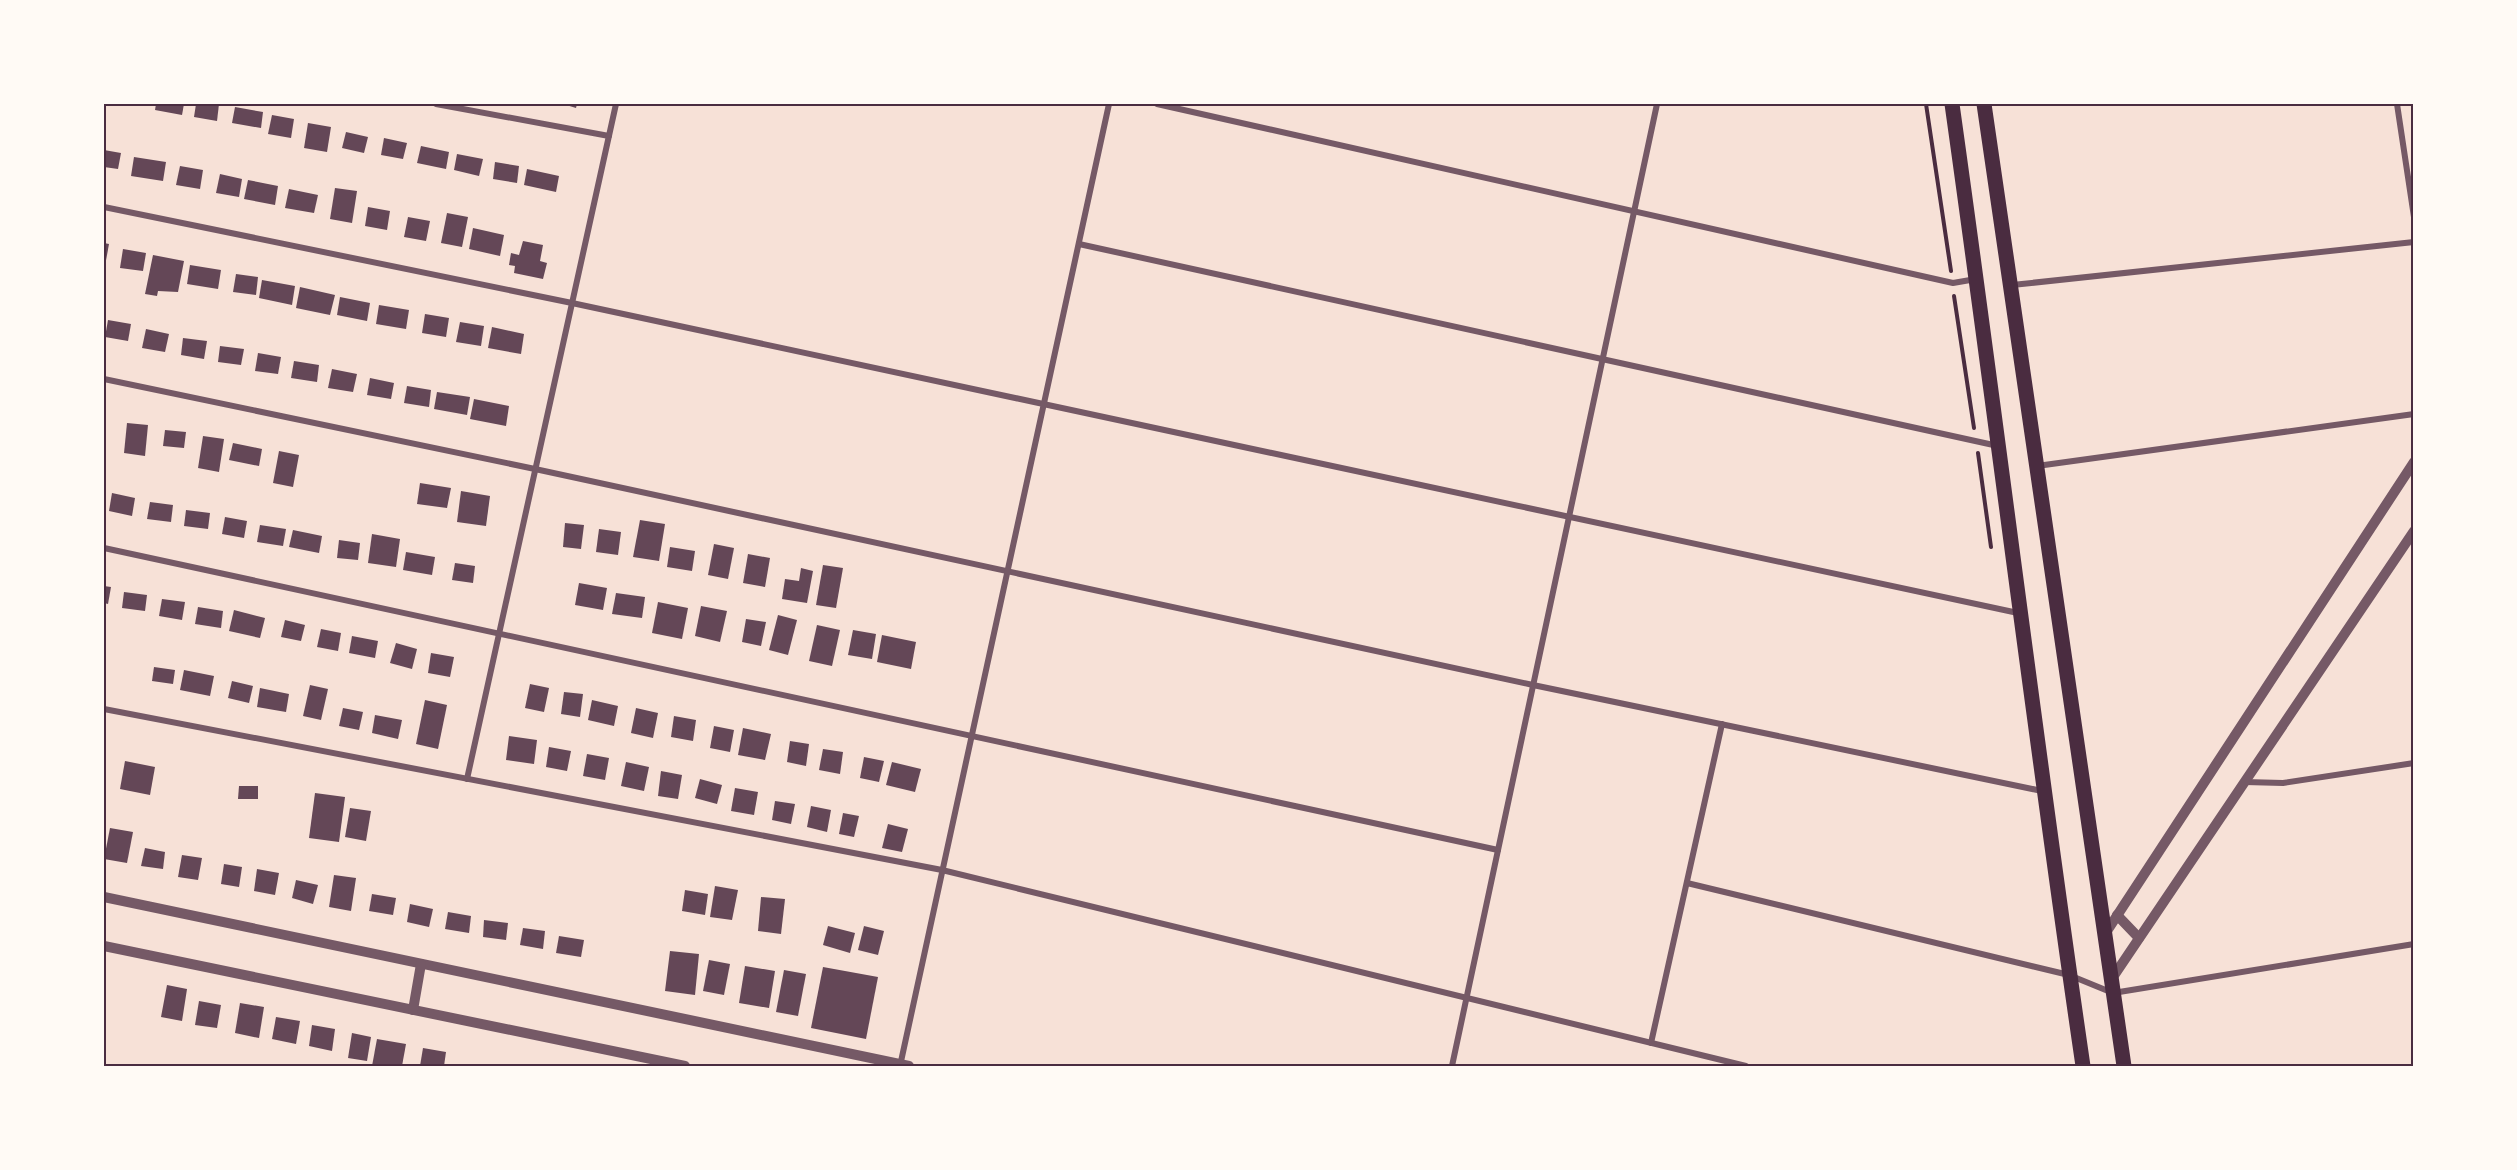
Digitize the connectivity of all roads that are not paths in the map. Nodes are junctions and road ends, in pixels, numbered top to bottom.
1 (436, 104) edge
2 (616, 104) edge
3 (1109, 104) edge
4 (1156, 104) edge
5 (1657, 104) edge
6 (1952, 104) edge
7 (1984, 104) edge
8 (2397, 104) edge
9 (609, 136) junction
10 (104, 207) edge
11 (1634, 211) junction
12 (2414, 217) edge
13 (2414, 243) edge
14 (1079, 244) junction
15 (1977, 279) junction
16 (2012, 285) junction
17 (572, 303) junction
18 (1603, 359) junction
19 (104, 379) edge
20 (1044, 405) junction
21 (2414, 414) edge
22 (1999, 446) junction
23 (2414, 462) edge
24 (2036, 466) junction
25 (535, 469) junction
26 (1569, 515) junction
27 (2414, 531) edge
28 (104, 549) edge
29 (1007, 573) junction
30 (2022, 614) junction
31 (500, 632) junction
32 (1533, 686) junction
33 (104, 709) edge
34 (1722, 724) junction
35 (972, 735) junction
36 (2414, 763) edge
37 (467, 779) junction
38 (2245, 782) junction
39 (2042, 791) junction
40 (1498, 850) junction
41 (942, 870) junction
42 (1687, 883) junction
43 (104, 897) edge
44 (2117, 915) junction
45 (2105, 934) junction
46 (2139, 938) junction
47 (2414, 944) edge
48 (104, 946) edge
49 (421, 964) junction
50 (2069, 975) junction
51 (2112, 986) junction
52 (1466, 998) junction
53 (413, 1010) junction
54 (1652, 1043) junction
55 (685, 1066) edge
56 (903, 1066) edge
57 (1452, 1066) edge
58 (1746, 1066) edge
59 (2083, 1066) edge
60 (2124, 1066) edge

1 - 9 street
2 - 9 street
3 - 14 street
4 - 11 street
5 - 11 street
6 - 15 main road
7 - 16 main road
8 - 12 street
9 - 17 street
10 - 17 street
11 - 15 street
11 - 18 street
13 - 16 street
14 - 18 street
14 - 20 street
15 - 22 main road
16 - 24 main road
17 - 20 street
17 - 25 street
18 - 22 street
18 - 26 street
19 - 25 street
20 - 26 street
20 - 29 street
21 - 24 street
22 - 30 main road
23 - 44 street
24 - 45 main road
25 - 29 street
25 - 31 street
26 - 30 street
26 - 32 street
27 - 38 street
28 - 31 street
29 - 32 street
29 - 35 street
30 - 39 main road
31 - 35 street
31 - 37 street
32 - 34 street
32 - 40 street
33 - 37 street
34 - 39 street
34 - 42 street
35 - 40 street
35 - 41 street
36 - 38 street
37 - 41 street
38 - 46 street
39 - 50 main road
40 - 52 street
41 - 52 street
41 - 56 street
42 - 50 street
42 - 54 street
43 - 49 street
44 - 45 street
44 - 46 street
45 - 51 main road
46 - 51 street
47 - 51 street
48 - 53 street
49 - 53 street
49 - 56 street
50 - 51 street
50 - 59 main road
51 - 60 main road
52 - 54 street
52 - 57 street
53 - 55 street
54 - 58 street

